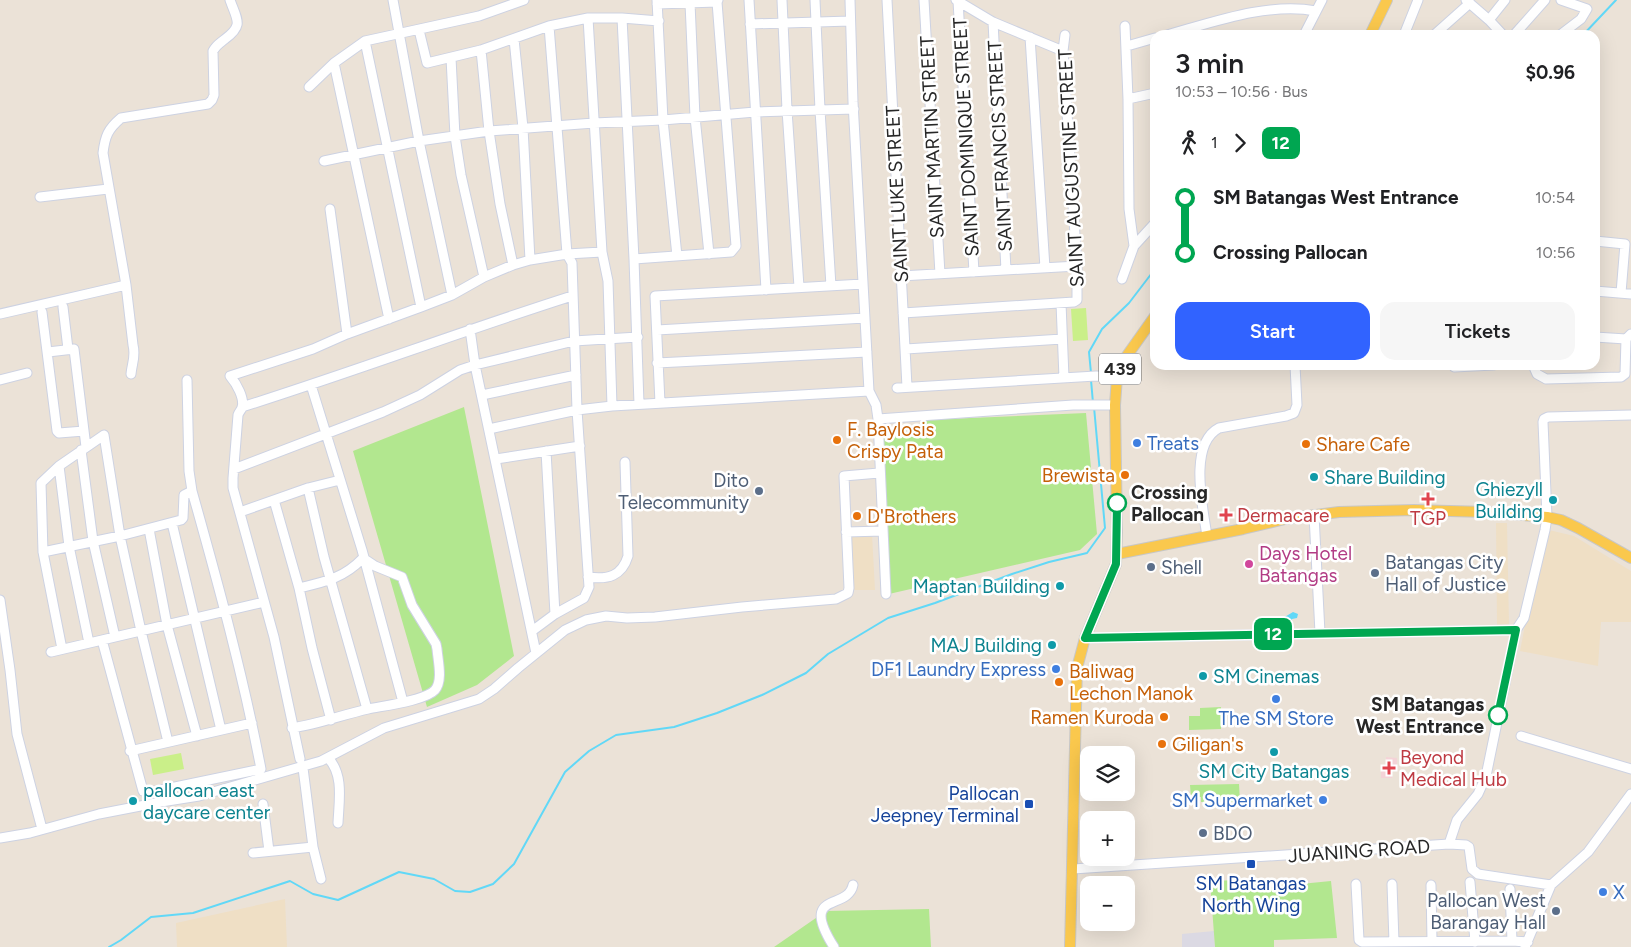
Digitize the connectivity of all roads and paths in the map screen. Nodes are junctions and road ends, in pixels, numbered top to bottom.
1 (230, 0) edge
2 (393, 0) edge
3 (524, 0) edge
4 (749, 0) edge
5 (782, 0) edge
6 (815, 0) edge
7 (850, 0) edge
8 (887, 0) edge
9 (924, 0) edge
10 (1322, 0) edge
11 (1387, 0) edge
12 (1418, 0) edge
13 (1505, 0) edge
14 (1545, 0) edge
15 (1560, 0) edge
16 (718, 1) edge
17 (957, 1) edge
18 (657, 2) edge
19 (690, 2) junction
20 (1468, 2) edge
21 (1316, 11) junction
22 (588, 18) junction
23 (622, 18) junction
24 (1489, 20) junction
25 (659, 21) junction
26 (850, 21) junction
27 (783, 22) junction
28 (816, 22) junction
29 (993, 22) junction
30 (750, 24) junction
31 (549, 26) junction
32 (1125, 26) dead end
33 (419, 30) junction
34 (1186, 30) edge
35 (1306, 30) edge
36 (1372, 30) edge
37 (1406, 30) edge
38 (1439, 30) edge
39 (1498, 30) edge
40 (1518, 30) edge
41 (1567, 30) edge
42 (399, 34) junction
43 (1065, 35) dead end
44 (1030, 37) junction
45 (514, 39) junction
46 (1150, 39) edge
47 (366, 41) junction
48 (1126, 46) junction
49 (481, 50) junction
50 (1063, 51) junction
51 (451, 58) junction
52 (334, 63) junction
53 (309, 87) dead end
54 (1150, 94) edge
55 (1128, 99) junction
56 (854, 109) junction
57 (787, 110) junction
58 (820, 110) junction
59 (755, 112) junction
60 (725, 115) junction
61 (696, 117) junction
62 (663, 120) junction
63 (627, 122) junction
64 (594, 123) junction
65 (557, 126) junction
66 (523, 128) junction
67 (489, 131) junction
68 (455, 136) junction
69 (420, 141) junction
70 (387, 147) junction
71 (355, 155) junction
72 (324, 161) dead end
73 (108, 189) junction
74 (40, 197) dead end
75 (330, 209) dead end
76 (1150, 228) edge
77 (1600, 242) edge
78 (1134, 246) junction
79 (602, 252) junction
80 (567, 254) junction
81 (709, 254) junction
82 (677, 256) junction
83 (634, 258) junction
84 (530, 260) junction
85 (513, 265) junction
86 (1077, 266) junction
87 (1045, 268) junction
88 (1006, 270) junction
89 (974, 272) junction
90 (940, 274) junction
91 (900, 276) junction
92 (484, 277) junction
93 (1122, 279) dead end
94 (863, 284) junction
95 (126, 285) junction
96 (831, 286) junction
97 (799, 287) junction
98 (766, 290) junction
99 (1600, 291) edge
100 (1621, 293) junction
101 (1631, 294) edge
102 (452, 295) junction
103 (572, 296) junction
104 (1061, 303) junction
105 (64, 307) dead end
106 (422, 307) junction
107 (42, 312) dead end
108 (903, 313) junction
109 (0, 314) edge
110 (865, 318) junction
111 (389, 319) junction
112 (1150, 323) edge
113 (470, 329) junction
114 (656, 330) junction
115 (347, 334) junction
116 (1629, 336) edge
117 (1600, 337) edge
118 (638, 338) junction
119 (1062, 339) junction
120 (609, 340) junction
121 (574, 341) junction
122 (68, 349) junction
123 (906, 349) junction
124 (48, 352) junction
125 (866, 352) junction
126 (657, 363) junction
127 (475, 365) junction
128 (1295, 370) edge
129 (1535, 370) edge
130 (27, 373) dead end
131 (130, 374) dead end
132 (576, 375) junction
133 (1117, 377) junction
134 (1064, 378) junction
135 (0, 380) edge
136 (188, 380) dead end
137 (311, 385) junction
138 (869, 391) junction
139 (482, 395) junction
140 (660, 403) junction
141 (639, 404) junction
142 (1114, 405) junction
143 (612, 406) junction
144 (242, 408) junction
145 (577, 410) junction
146 (1631, 415) edge
147 (878, 419) junction
148 (489, 429) junction
149 (84, 431) junction
150 (324, 433) junction
151 (580, 446) junction
152 (84, 449) junction
153 (546, 451) junction
154 (496, 459) junction
155 (625, 462) dead end
156 (59, 466) junction
157 (234, 469) junction
158 (879, 474) junction
159 (340, 480) junction
160 (308, 488) junction
161 (192, 491) junction
162 (274, 500) junction
163 (240, 512) junction
164 (1314, 514) junction
165 (1547, 517) junction
166 (172, 523) junction
167 (149, 529) junction
168 (882, 530) junction
169 (846, 532) junction
170 (120, 536) junction
171 (1208, 536) junction
172 (93, 542) junction
173 (69, 546) junction
174 (43, 552) junction
175 (1117, 554) junction
176 (363, 558) junction
177 (1631, 558) edge
178 (588, 577) junction
179 (331, 580) junction
180 (299, 588) junction
181 (886, 594) dead end
182 (0, 600) edge
183 (264, 602) junction
184 (226, 611) junction
185 (555, 614) junction
186 (194, 618) junction
187 (167, 625) junction
188 (1516, 630) junction
189 (141, 631) junction
190 (532, 631) junction
191 (1320, 633) junction
192 (115, 637) junction
193 (1085, 638) junction
194 (102, 640) junction
195 (89, 643) junction
196 (62, 649) junction
197 (51, 652) dead end
198 (536, 653) junction
199 (403, 702) junction
200 (367, 709) junction
201 (331, 720) junction
202 (252, 723) junction
203 (292, 728) junction
204 (220, 730) junction
205 (197, 736) junction
206 (1521, 736) dead end
207 (168, 742) junction
208 (130, 751) junction
209 (328, 758) junction
210 (301, 763) junction
211 (1631, 769) edge
212 (1631, 794) edge
213 (263, 804) dead end
214 (338, 822) dead end
215 (42, 829) junction
216 (0, 838) edge
217 (1449, 844) junction
218 (313, 848) junction
219 (269, 851) junction
220 (254, 853) dead end
221 (1073, 869) junction
222 (320, 879) dead end
223 (1470, 882) dead end
224 (1356, 884) dead end
225 (1392, 884) dead end
226 (853, 885) dead end
227 (1431, 885) dead end
228 (1551, 885) junction
229 (1510, 889) dead end
230 (1432, 941) junction
231 (1512, 941) junction
232 (1394, 942) junction
233 (1475, 942) junction
234 (1526, 945) edge
235 (834, 947) edge
236 (1070, 947) edge

1 - 73 street
2 - 42 street
3 - 33 street
4 - 30 street
5 - 27 street
6 - 28 street
7 - 26 street
8 - 91 street, SAINT LUKE STREET
9 - 90 street, SAINT MARTIN STREET
10 - 21 street
11 - 36 main road
12 - 37 street
13 - 24 street
14 - 40 street
15 - 41 street
16 - 19 street
16 - 60 street
17 - 29 street
17 - 89 street, SAINT DOMINIQUE STREET
18 - 19 street
18 - 25 street
19 - 61 street
20 - 24 street
20 - 38 street
21 - 34 street
21 - 35 street
22 - 23 street
22 - 31 street
22 - 64 street
23 - 25 street
23 - 63 street
24 - 39 street
25 - 62 street
26 - 28 street
26 - 56 street
27 - 28 street
27 - 30 street
27 - 57 street
28 - 58 street
29 - 44 street
29 - 88 street, SAINT FRANCIS STREET
30 - 59 street
31 - 45 street
31 - 65 street
32 - 48 street
33 - 42 street
33 - 51 street
42 - 47 street
42 - 69 street
43 - 50 street, SAINT AUGUSTINE STREET
44 - 50 street
44 - 87 street
45 - 49 street
45 - 66 street
46 - 48 street
47 - 52 street
47 - 70 street
48 - 55 street
49 - 51 street
49 - 67 street
50 - 86 street, SAINT AUGUSTINE STREET
51 - 68 street
52 - 53 street
52 - 71 street
54 - 55 street
55 - 78 street
56 - 58 street
56 - 94 street
57 - 58 street
57 - 59 street
57 - 97 street
58 - 96 street
59 - 60 street
59 - 98 street
60 - 61 street
60 - 81 street
61 - 62 street
61 - 81 street
62 - 63 street
62 - 82 street
63 - 64 street
63 - 83 street
64 - 65 street
64 - 79 street
65 - 66 street
65 - 80 street
66 - 67 street
66 - 84 street
67 - 68 street
67 - 85 street
68 - 69 street
68 - 92 street
69 - 70 street
69 - 102 street
70 - 71 street
70 - 106 street
71 - 72 street
71 - 111 street
73 - 74 street
73 - 95 street
75 - 115 street
76 - 78 street
77 - 100 street
78 - 93 street
79 - 80 street
79 - 120 street
80 - 84 street
80 - 103 street
81 - 82 street
82 - 83 street
83 - 118 street
84 - 85 street
85 - 92 street
86 - 87 street
86 - 104 street, SAINT AUGUSTINE STREET
87 - 88 street
88 - 89 street
89 - 90 street
90 - 91 street
91 - 108 street, SAINT LUKE STREET
92 - 102 street
94 - 96 street
94 - 110 street
95 - 109 street
95 - 131 street
96 - 97 street
97 - 98 street
98 - 114 street
99 - 100 street
100 - 101 street
102 - 106 street
103 - 113 street
103 - 121 street
104 - 108 street
104 - 119 street
105 - 122 street
106 - 111 street
107 - 124 street
108 - 123 street, SAINT LUKE STREET
110 - 114 street
110 - 125 street
111 - 115 street
112 - 133 main road, 439
113 - 127 street
113 - 137 street
114 - 126 street
115 - 144 street
116 - 117 street
116 - 129 street
118 - 120 street
118 - 141 street
119 - 123 street
119 - 134 street
120 - 121 street
120 - 143 street
121 - 127 street
121 - 132 street
122 - 124 street
122 - 149 street
123 - 134 street, SAINT LUKE STREET
124 - 149 street
125 - 126 street
125 - 138 street
126 - 140 street
127 - 139 street
127 - 150 street
128 - 171 street
130 - 135 street
132 - 139 street
132 - 145 street
133 - 134 street
133 - 142 main road, 439
136 - 161 street
137 - 144 street
137 - 150 street
138 - 140 street
138 - 147 street
139 - 148 street
140 - 141 street
141 - 143 street
142 - 147 street
142 - 175 main road, 439
143 - 145 street
144 - 157 street
145 - 148 street
145 - 151 street
146 - 165 street, JUANING ROAD
147 - 158 street
148 - 154 street
149 - 152 street
150 - 157 street
150 - 159 street
151 - 153 street
151 - 178 street
152 - 156 street
152 - 170 street
152 - 172 street
153 - 154 street
153 - 185 street
154 - 190 street
155 - 178 street
156 - 173 street
156 - 174 street
157 - 163 street
158 - 168 street
158 - 169 street
159 - 160 street
159 - 176 street
160 - 162 street
160 - 179 street
161 - 166 street
161 - 184 street
162 - 163 street
162 - 180 street
163 - 183 street
164 - 165 main road
164 - 171 main road
164 - 191 street
165 - 177 main road
165 - 188 street, JUANING ROAD
166 - 167 street
166 - 186 street
167 - 170 street
167 - 187 street
168 - 169 street
168 - 181 street
169 - 198 street
170 - 172 street
170 - 189 street
171 - 175 main road
172 - 173 street
172 - 192 street
173 - 174 street
173 - 195 street
174 - 196 street
175 - 193 main road, 439
176 - 179 street
176 - 199 street
176 - 199 street
178 - 185 street
179 - 180 street
179 - 200 street
180 - 201 street
182 - 215 street
183 - 184 street
183 - 203 street
184 - 186 street
184 - 202 street
185 - 190 street
186 - 187 street
186 - 204 street
187 - 189 street
187 - 205 street
188 - 191 street
188 - 217 street, JUANING ROAD
189 - 192 street
189 - 207 street
190 - 198 street
191 - 193 street
192 - 194 street
193 - 221 main road, 439
194 - 195 street
194 - 208 street
195 - 196 street
196 - 197 street
198 - 209 street
199 - 200 street
200 - 201 street
201 - 203 street
202 - 204 street
202 - 208 street
203 - 210 street
204 - 205 street
205 - 207 street
206 - 211 street
207 - 208 street
209 - 210 street
209 - 214 street
210 - 215 street
210 - 218 street
212 - 228 street
213 - 219 street
215 - 216 street
217 - 221 street, JUANING ROAD
217 - 228 street
218 - 219 street
218 - 222 street
219 - 220 street
221 - 236 main road, 439
223 - 233 street
224 - 232 street
225 - 232 street
226 - 235 street
227 - 230 street
228 - 234 street
229 - 231 street
230 - 232 street
230 - 233 street
231 - 233 street
231 - 234 street

